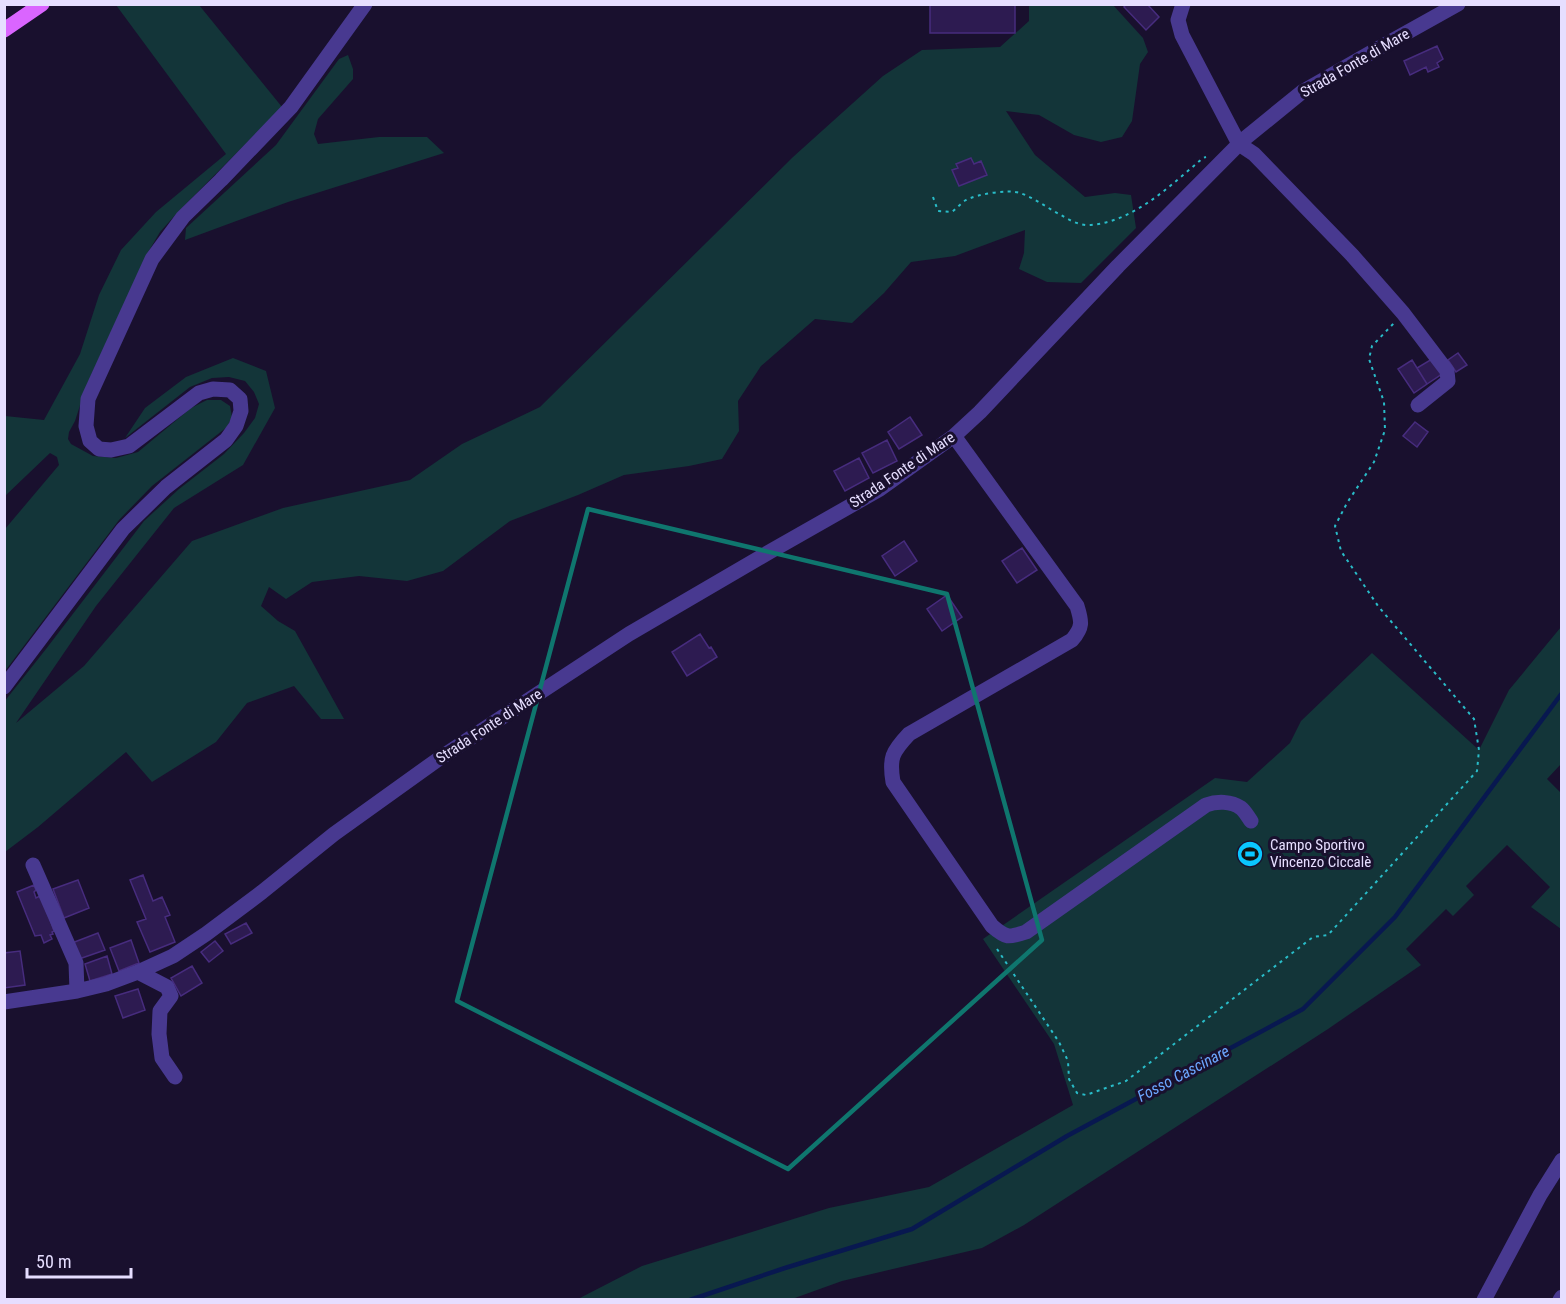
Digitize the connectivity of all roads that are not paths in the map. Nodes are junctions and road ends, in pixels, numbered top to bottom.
1 (42, 4) edge
2 (365, 4) edge
3 (1183, 4) edge
4 (1458, 4) edge
5 (4, 30) edge
6 (1239, 144) junction
7 (1418, 405) dead end
8 (954, 436) junction
9 (4, 687) edge
10 (1251, 821) dead end
11 (33, 865) dead end
12 (138, 972) junction
13 (77, 991) junction
14 (4, 1002) edge
15 (175, 1077) dead end
16 (1562, 1160) edge
17 (1484, 1299) edge

1 - 5 main road
2 - 9 street
3 - 6 street
4 - 6 street, Strada Fonte di Mare
6 - 7 street
6 - 8 street, Strada Fonte di Mare
8 - 10 street
8 - 12 street, Strada Fonte di Mare
11 - 13 street
12 - 13 street, Strada Fonte di Mare
12 - 15 street
13 - 14 street, Strada Fonte di Mare
16 - 17 street

